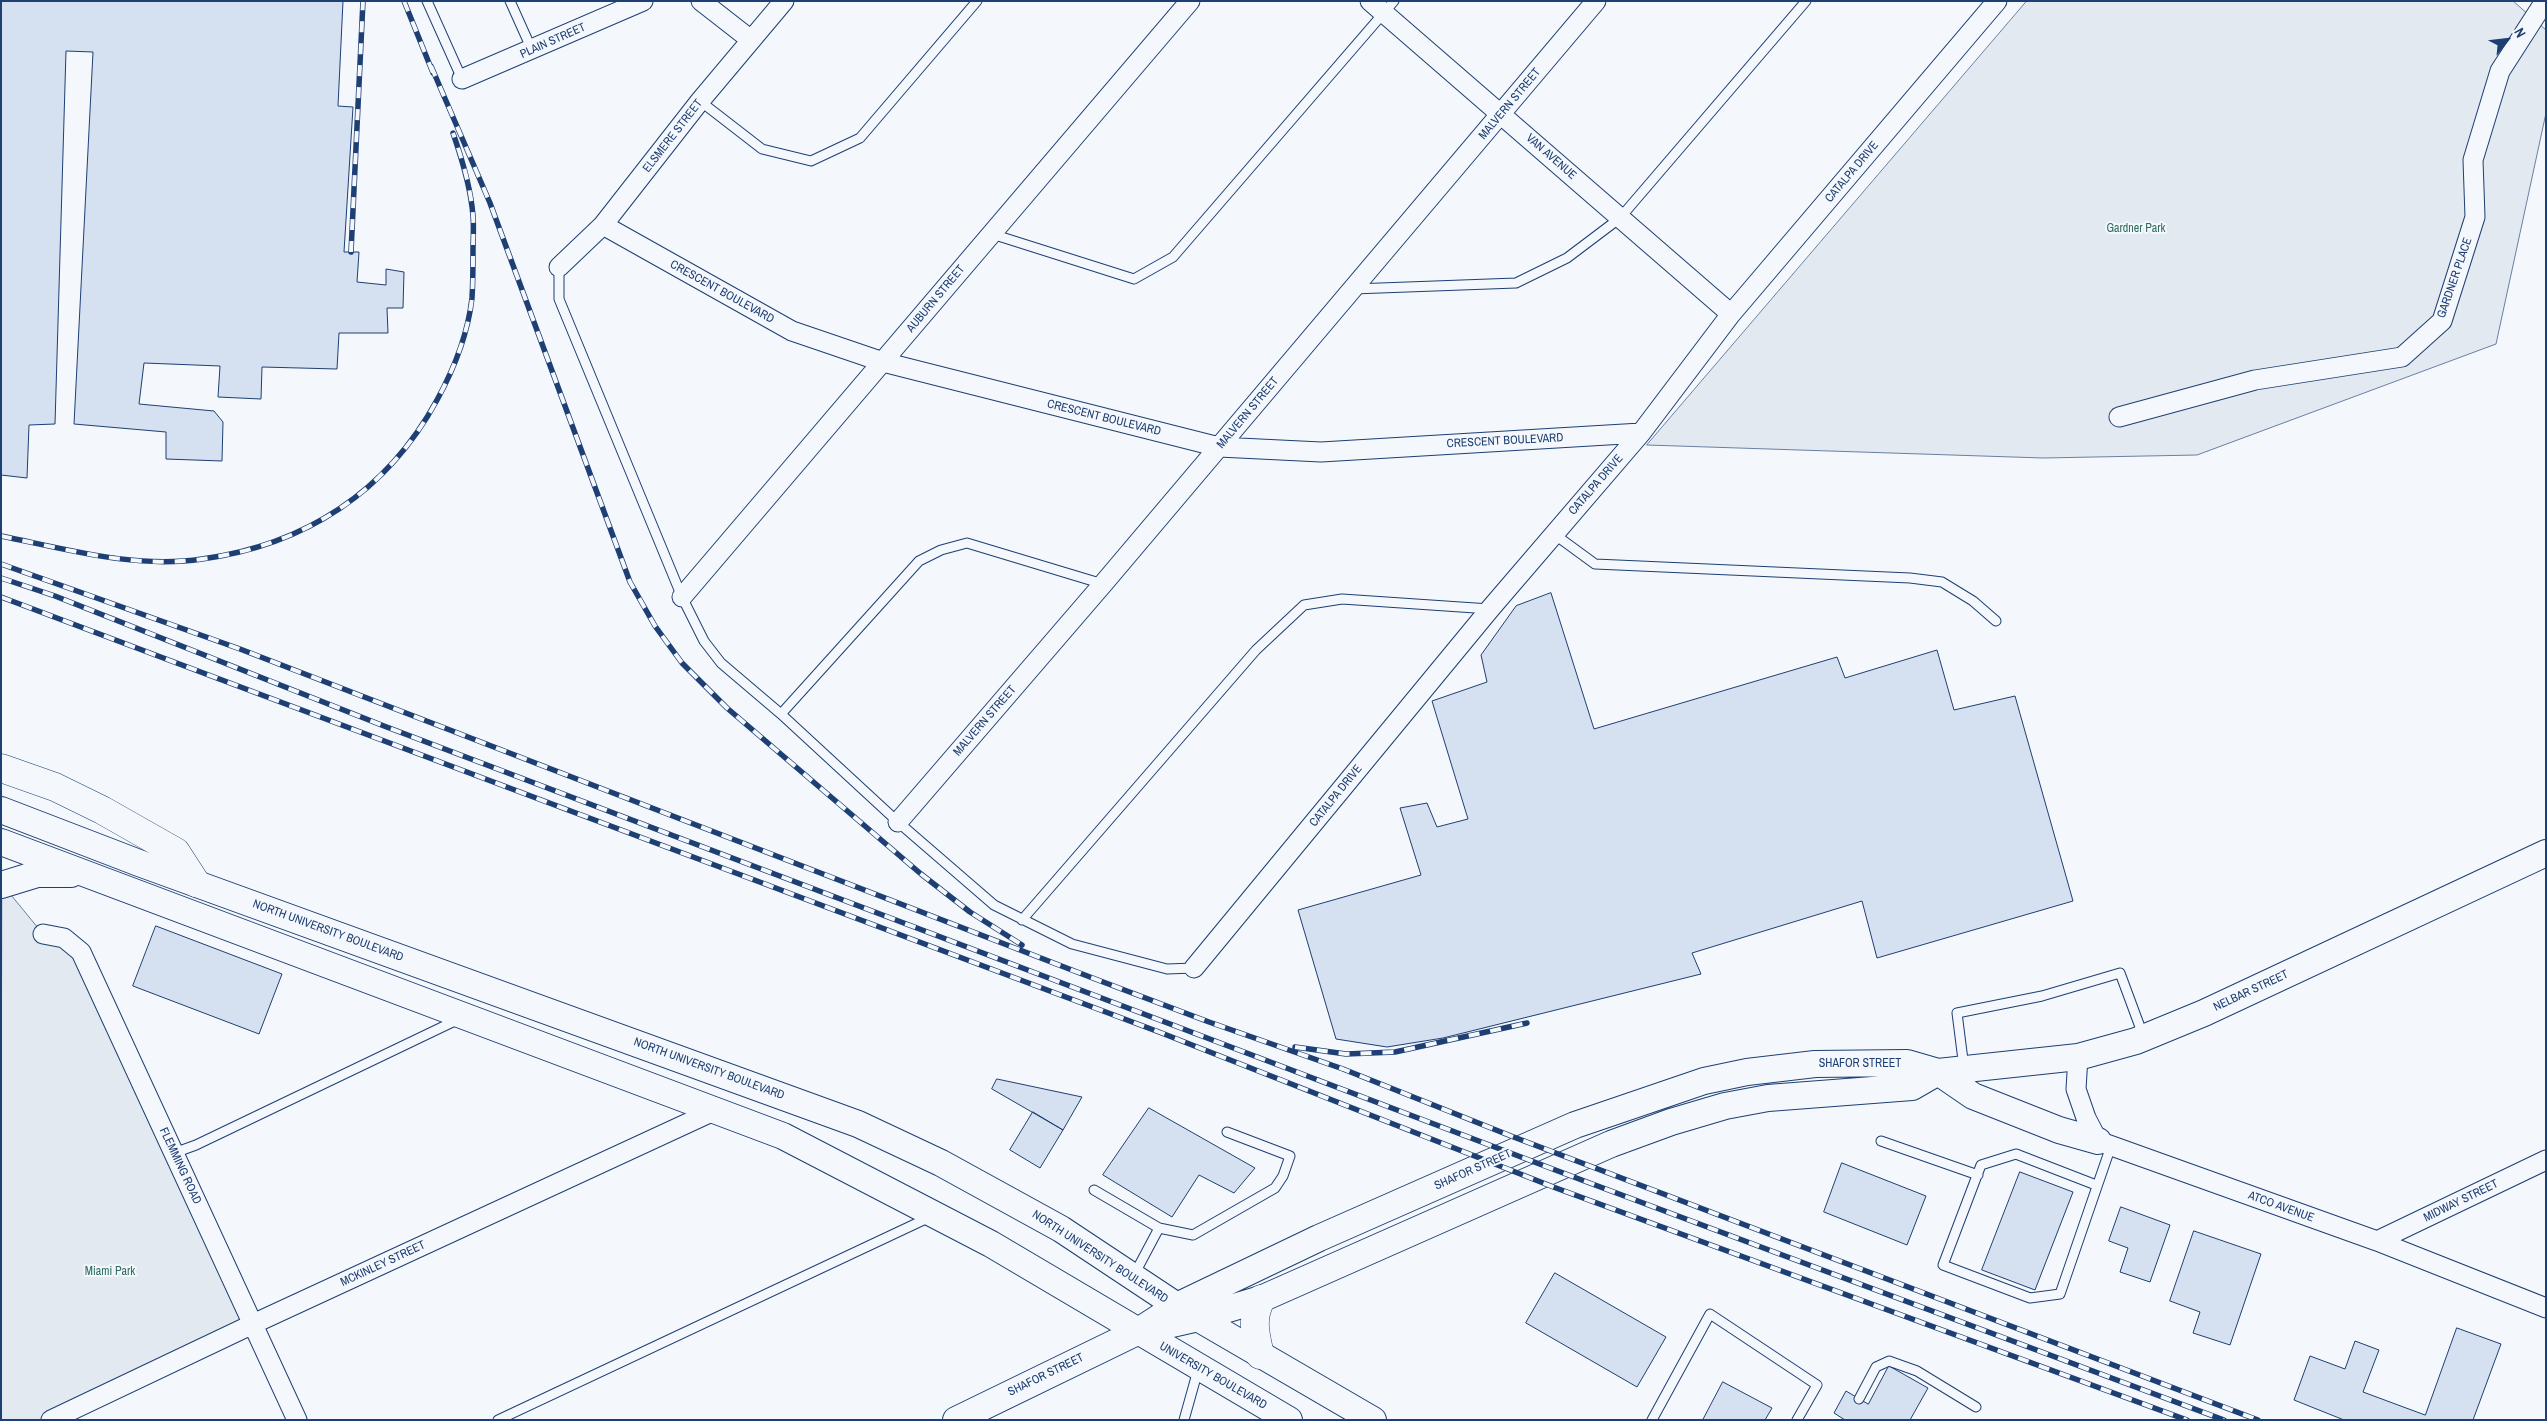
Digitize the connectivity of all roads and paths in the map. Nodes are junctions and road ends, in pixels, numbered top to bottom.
1 (427, 1) edge
2 (510, 1) edge
3 (643, 1) edge
4 (701, 1) edge
5 (784, 1) edge
6 (977, 1) edge
7 (1190, 1) edge
8 (1596, 1) edge
9 (1806, 1) edge
10 (1997, 1) edge
11 (2545, 1) edge
12 (1382, 5) edge
13 (751, 40) junction
14 (532, 50) junction
15 (462, 80) joint
16 (700, 102) junction
17 (1501, 114) junction
18 (1620, 218) junction
19 (603, 225) junction
20 (992, 234) junction
21 (559, 267) joint
22 (1353, 289) junction
23 (1732, 314) junction
24 (882, 362) junction
25 (2119, 417) dead end
26 (1641, 433) junction
27 (1219, 447) junction
28 (1554, 534) junction
29 (1103, 584) junction
30 (682, 597) junction
31 (1490, 609) junction
32 (1996, 621) dead end
33 (781, 714) junction
34 (1, 768) edge
35 (1, 810) edge
36 (898, 822) junction
37 (1, 842) edge
38 (2546, 853) edge
39 (93, 875) junction
40 (196, 883) junction
41 (1, 885) edge
42 (1022, 920) junction
43 (43, 934) dead end
44 (1194, 968) joint
45 (464, 1016) junction
46 (2144, 1038) junction
47 (2078, 1057) junction
48 (1951, 1071) junction
49 (716, 1110) junction
50 (1227, 1132) dead end
51 (1881, 1141) dead end
52 (2105, 1143) junction
53 (174, 1153) junction
54 (2546, 1160) edge
55 (1978, 1175) junction
56 (2096, 1185) junction
57 (1094, 1190) dead end
58 (937, 1214) junction
59 (1159, 1228) junction
60 (2377, 1241) junction
61 (1133, 1278) junction
62 (1261, 1298) junction
63 (2546, 1308) edge
64 (1187, 1312) junction
65 (253, 1324) junction
66 (1137, 1332) junction
67 (1260, 1355) junction
68 (1199, 1368) junction
69 (1859, 1399) dead end
70 (1976, 1407) dead end
71 (51, 1420) edge
72 (297, 1420) edge
73 (498, 1420) edge
74 (956, 1420) edge
75 (1184, 1420) edge
76 (1289, 1420) edge
77 (1373, 1420) edge
78 (1652, 1420) edge
79 (1797, 1420) edge

1 - 15 lane
2 - 14 lane
3 - 14 street, PLAIN STREET
4 - 13 street
5 - 13 street, ELSMERE STREET
6 - 16 lane
7 - 20 street, AUBURN STREET
8 - 17 street, MALVERN STREET
9 - 18 lane
10 - 23 street, CATALPA DRIVE
11 - 25 street, GARDNER PLACE
12 - 17 street, VAN AVENUE
12 - 20 lane
13 - 16 street, ELSMERE STREET
14 - 15 street, PLAIN STREET
16 - 19 street, ELSMERE STREET
17 - 18 street, VAN AVENUE
17 - 22 street, MALVERN STREET
18 - 22 lane
18 - 23 street, VAN AVENUE
19 - 21 street, ELSMERE STREET
19 - 24 street, CRESCENT BOULEVARD
20 - 24 street, AUBURN STREET
21 - 30 lane
22 - 27 street, MALVERN STREET
23 - 26 street, CATALPA DRIVE
24 - 27 street, CRESCENT BOULEVARD
24 - 30 street, AUBURN STREET
26 - 27 street, CRESCENT BOULEVARD
26 - 28 street, CATALPA DRIVE
27 - 29 street, MALVERN STREET
28 - 31 street, CATALPA DRIVE
28 - 32 lane
29 - 33 lane
29 - 36 street, MALVERN STREET
30 - 33 lane
31 - 42 lane
31 - 44 street, CATALPA DRIVE
33 - 36 lane
34 - 40 main road
35 - 40 main road, NORTH UNIVERSITY BOULEVARD
36 - 42 lane
37 - 39 main road
38 - 46 main road, NELBAR STREET
39 - 41 main road
39 - 45 main road
40 - 61 main road, NORTH UNIVERSITY BOULEVARD
42 - 44 lane
43 - 53 street, FLEMMING ROAD
45 - 49 main road
45 - 53 lane
46 - 47 main road, NELBAR STREET
46 - 48 lane
47 - 48 main road, NELBAR STREET
47 - 52 street
48 - 52 main road
48 - 62 main road, SHAFOR STREET
48 - 64 main road, SHAFOR STREET
49 - 58 main road
49 - 65 street, MCKINLEY STREET
50 - 59 lane
51 - 55 lane
52 - 56 lane
52 - 60 street, ATCO AVENUE
53 - 65 street, FLEMMING ROAD
54 - 60 street, MIDWAY STREET
55 - 56 lane
55 - 56 lane
57 - 59 lane
58 - 66 main road
58 - 73 lane
59 - 61 lane
60 - 63 street, ATCO AVENUE
61 - 64 main road, NORTH UNIVERSITY BOULEVARD
62 - 64 main road, SHAFOR STREET
62 - 67 main road
64 - 66 main road, SHAFOR STREET
64 - 67 main road, NORTH UNIVERSITY BOULEVARD
65 - 71 street, MCKINLEY STREET
65 - 72 street, FLEMMING ROAD
66 - 68 main road, UNIVERSITY BOULEVARD
66 - 74 main road, SHAFOR STREET
67 - 77 main road, NORTH UNIVERSITY BOULEVARD
68 - 75 lane
68 - 76 main road, UNIVERSITY BOULEVARD
69 - 70 lane
78 - 79 lane

